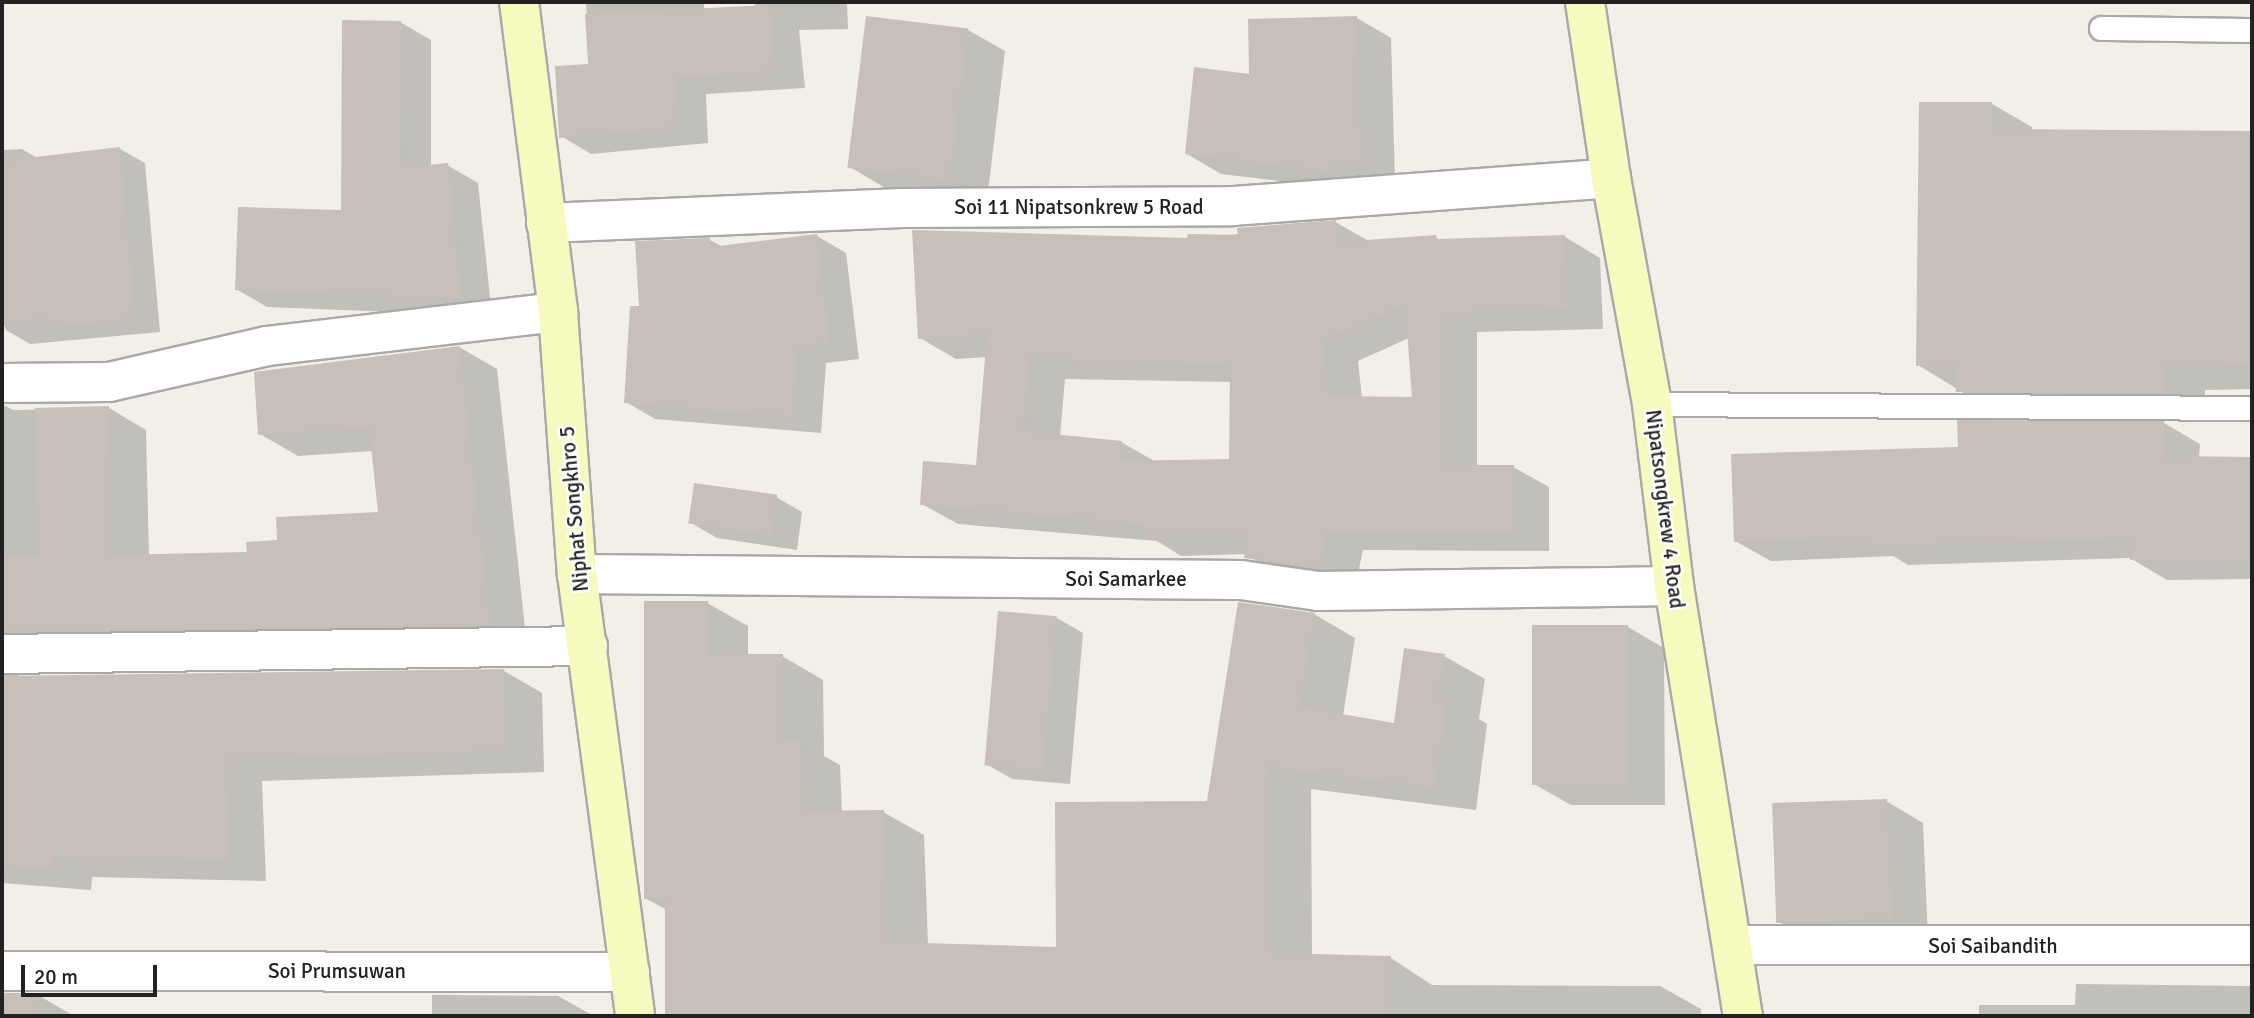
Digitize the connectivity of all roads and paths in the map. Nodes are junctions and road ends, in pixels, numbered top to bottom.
1 (519, 2) edge
2 (1585, 2) edge
3 (2101, 28) dead end
4 (2252, 30) edge
5 (1611, 178) junction
6 (546, 223) junction
7 (558, 312) junction
8 (2, 383) edge
9 (1652, 404) junction
10 (2252, 408) edge
11 (577, 574) junction
12 (1674, 586) junction
13 (588, 646) junction
14 (2, 654) edge
15 (1734, 945) junction
16 (2252, 945) edge
17 (2, 971) edge
18 (630, 972) junction
19 (635, 1016) edge
20 (1743, 1016) edge

1 - 6 street, Niphat Songkhro 5
2 - 5 street, Nipatsongkrew 4 Road
3 - 4 lane
5 - 6 street, Soi 11 Nipatsonkrew 5 Road
5 - 9 street, Nipatsongkrew 4 Road
6 - 7 street, Niphat Songkhro 5
7 - 8 street
7 - 11 street, Niphat Songkhro 5
9 - 10 lane
9 - 12 street, Nipatsongkrew 4 Road
11 - 12 street, Soi Samarkee
11 - 13 street, Niphat Songkhro 5
12 - 15 street, Nipatsongkrew 4 Road
13 - 14 street
13 - 18 street, Niphat Songkhro 5
15 - 16 street, Soi Saibandith
15 - 20 street, Nipatsongkrew 4 Road
17 - 18 street, Soi Prumsuwan
18 - 19 street, Niphat Songkhro 5

